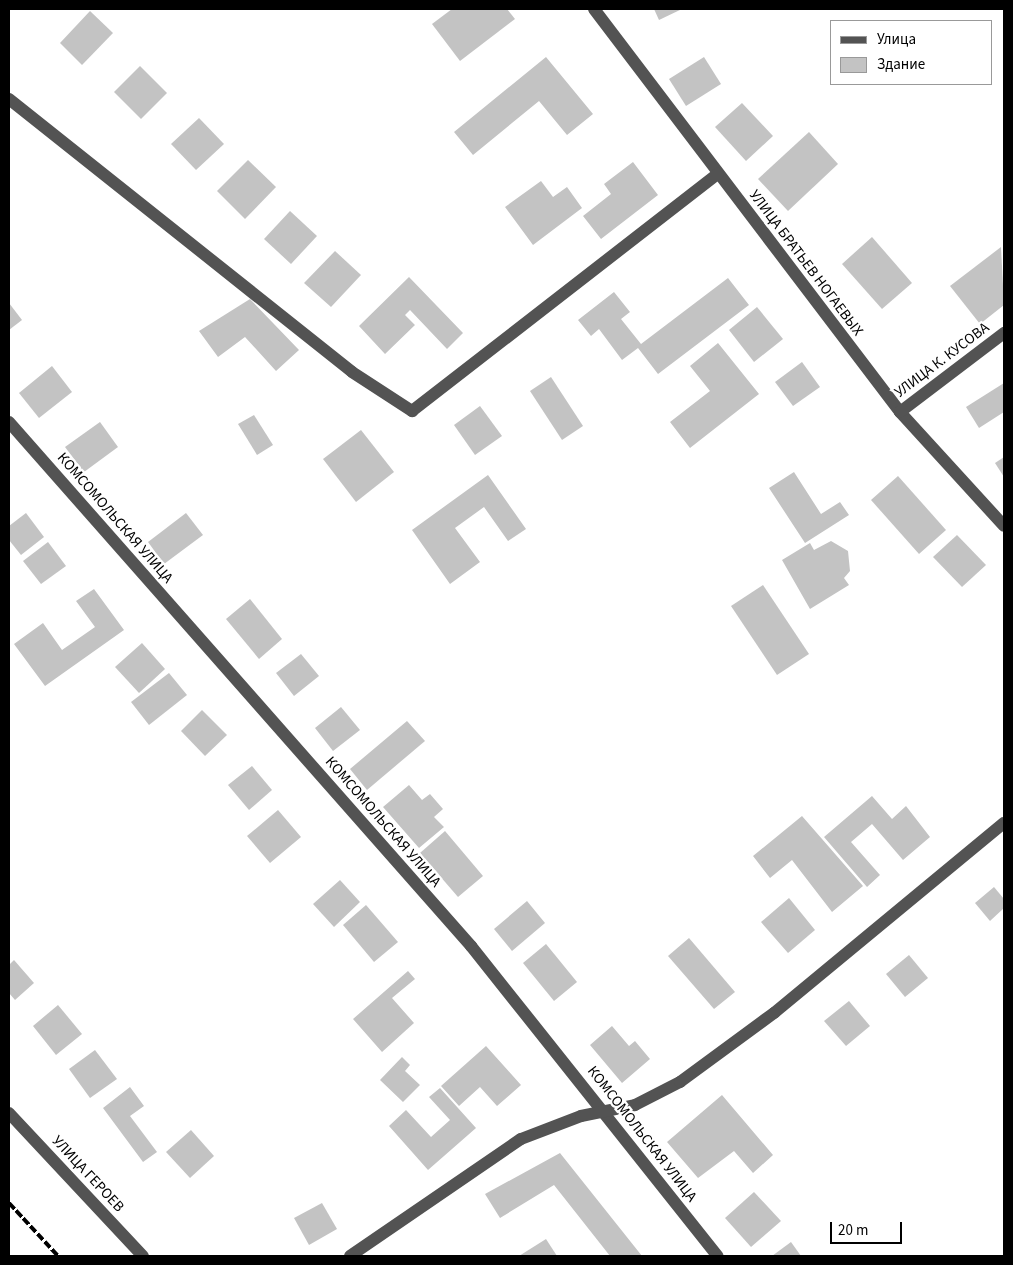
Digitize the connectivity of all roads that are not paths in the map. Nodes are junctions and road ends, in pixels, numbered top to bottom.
1 (594, 9) edge
2 (9, 99) edge
3 (718, 174) junction
4 (1004, 334) edge
5 (900, 412) junction
6 (9, 422) edge
7 (1004, 526) edge
8 (1004, 823) edge
9 (9, 1113) edge
10 (604, 1113) junction
11 (143, 1256) edge
12 (350, 1256) edge
13 (718, 1256) edge

1 - 3 street, УЛИЦА БРАТЬЕВ НОГАЕВЫХ
2 - 3 street
3 - 5 street, УЛИЦА БРАТЬЕВ НОГАЕВЫХ
4 - 5 street, УЛИЦА К. КУСОВА
5 - 7 street, УЛИЦА БРАТЬЕВ НОГАЕВЫХ
6 - 10 street, КОМСОМОЛЬСКАЯ УЛИЦА
8 - 10 street
9 - 11 street, УЛИЦА ГЕРОЕВ
10 - 12 street
10 - 13 street, КОМСОМОЛЬСКАЯ УЛИЦА

